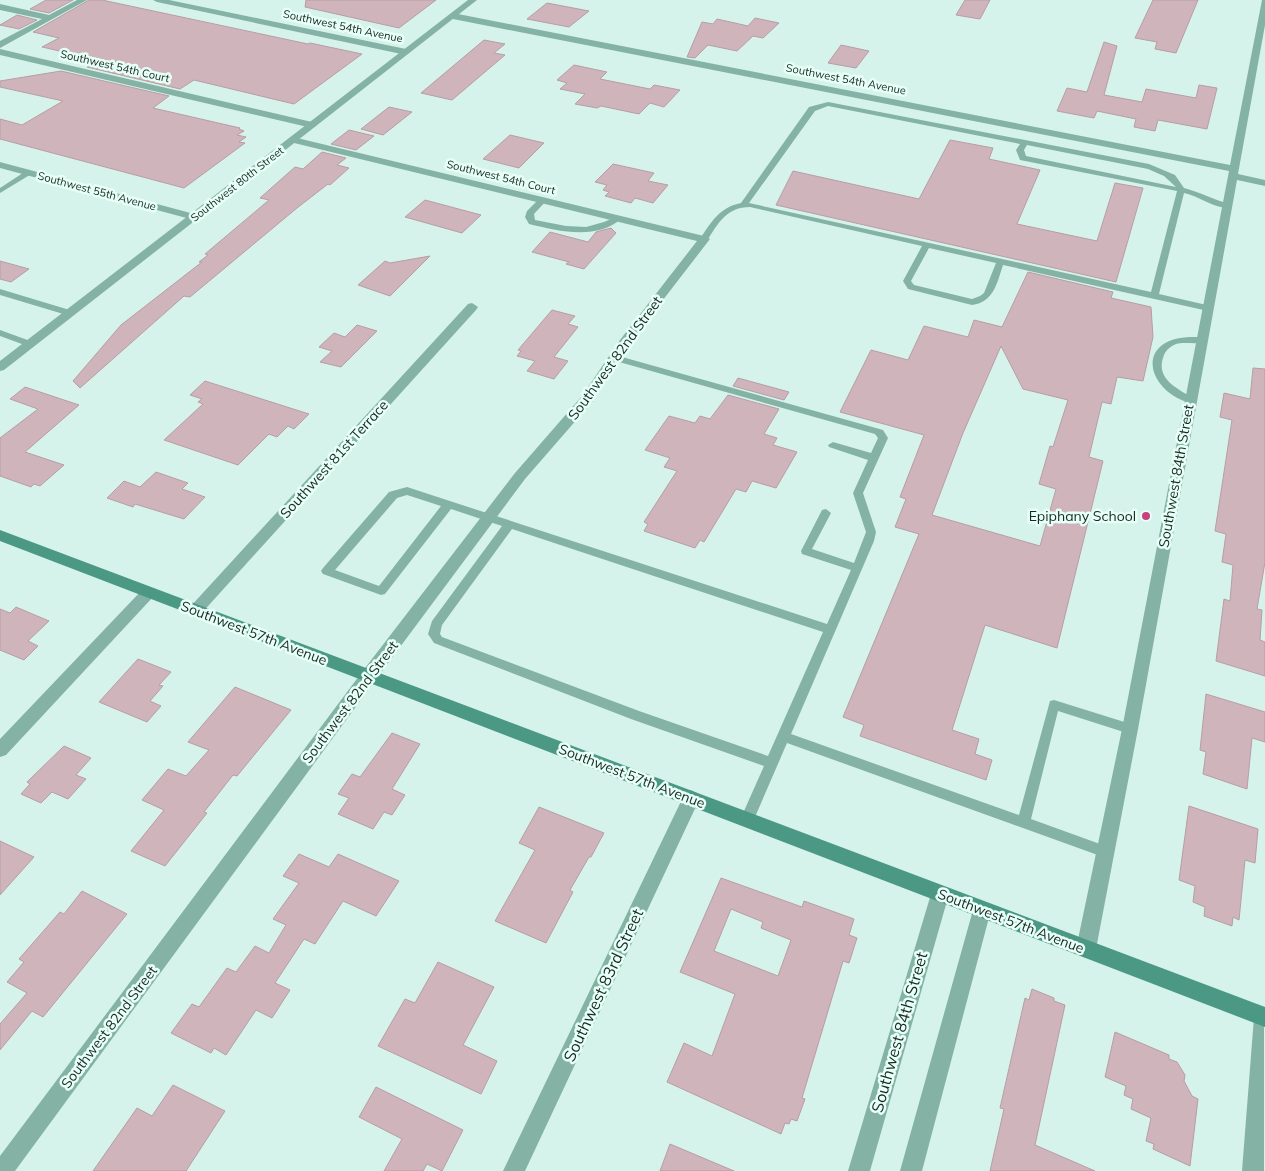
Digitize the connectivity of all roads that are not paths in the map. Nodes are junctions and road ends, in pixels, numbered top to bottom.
1 (83, 0) edge
2 (157, 0) edge
3 (201, 0) edge
4 (473, 0) edge
5 (1265, 2) edge
6 (0, 6) edge
7 (453, 16) junction
8 (50, 18) junction
9 (367, 34) dead end
10 (0, 45) edge
11 (409, 46) junction
12 (0, 52) edge
13 (312, 125) junction
14 (293, 140) junction
15 (1024, 143) junction
16 (0, 165) edge
17 (29, 172) junction
18 (1233, 173) junction
19 (1265, 183) edge
20 (1182, 190) junction
21 (0, 191) edge
22 (542, 200) junction
23 (744, 204) junction
24 (1227, 206) junction
25 (194, 217) junction
26 (618, 218) junction
27 (704, 239) junction
28 (926, 246) junction
29 (1000, 262) junction
30 (0, 292) edge
31 (1154, 296) junction
32 (472, 307) dead end
33 (1208, 308) junction
34 (70, 313) junction
35 (0, 334) edge
36 (1202, 340) junction
37 (30, 344) junction
38 (615, 358) junction
39 (0, 367) edge
40 (1190, 400) junction
41 (833, 445) dead end
42 (874, 458) junction
43 (448, 505) junction
44 (826, 513) dead end
45 (488, 518) junction
46 (509, 525) junction
47 (0, 535) edge
48 (858, 568) junction
49 (148, 593) junction
50 (195, 611) junction
51 (830, 630) junction
52 (368, 677) junction
53 (1130, 729) junction
54 (784, 737) junction
55 (0, 750) edge
56 (772, 763) junction
57 (691, 798) junction
58 (747, 820) junction
59 (1023, 823) junction
60 (1106, 852) junction
61 (940, 894) junction
62 (982, 910) junction
63 (1086, 949) junction
64 (1265, 1017) edge
65 (2, 1171) edge
66 (514, 1171) edge
67 (858, 1171) edge
68 (911, 1171) edge
69 (1253, 1171) edge

1 - 8 street
2 - 11 street, Southwest 54th Avenue
3 - 9 street, Southwest 54th Avenue
4 - 7 street, Southwest 80th Street
5 - 18 street, Southwest 84th Street
6 - 8 street
7 - 11 street, Southwest 80th Street
7 - 18 street, Southwest 54th Avenue
8 - 10 street
11 - 13 street, Southwest 80th Street
12 - 13 street, Southwest 54th Court
13 - 14 street, Southwest 80th Street
14 - 22 street, Southwest 54th Court
14 - 25 street, Southwest 80th Street
15 - 20 lane
15 - 20 lane
15 - 23 lane
16 - 17 street, Southwest 55th Avenue
17 - 21 lane
17 - 25 street, Southwest 55th Avenue
18 - 19 street, Southwest 54th Avenue
18 - 24 street, Southwest 84th Street
20 - 24 lane
20 - 31 lane
22 - 26 street, Southwest 54th Court
22 - 26 lane
23 - 27 lane
23 - 28 lane
24 - 33 street, Southwest 84th Street
25 - 34 street, Southwest 80th Street
26 - 27 street, Southwest 54th Court
27 - 38 street, Southwest 82nd Street
28 - 29 lane
28 - 29 lane
29 - 31 lane
30 - 34 lane
31 - 33 lane
32 - 50 street, Southwest 81st Terrace
33 - 36 street, Southwest 84th Street
34 - 37 street, Southwest 80th Street
35 - 37 lane
36 - 40 street, Southwest 84th Street
36 - 40 lane
37 - 39 street, Southwest 80th Street
38 - 42 lane
38 - 45 street, Southwest 82nd Street
40 - 53 street, Southwest 84th Street
41 - 42 lane
42 - 48 lane
43 - 43 lane
43 - 45 lane
44 - 48 lane
45 - 46 lane
45 - 52 street, Southwest 82nd Street
46 - 51 lane
46 - 56 lane
47 - 49 main road, Southwest 57th Avenue
48 - 51 lane
49 - 50 main road, Southwest 57th Avenue
49 - 55 street
50 - 52 main road, Southwest 57th Avenue
51 - 54 lane
52 - 57 main road, Southwest 57th Avenue
52 - 65 street, Southwest 82nd Street
53 - 59 lane
53 - 60 street, Southwest 84th Street
54 - 56 lane
54 - 59 lane
56 - 58 lane
57 - 58 main road, Southwest 57th Avenue
57 - 66 street, Southwest 83rd Street
58 - 61 main road, Southwest 57th Avenue
59 - 60 lane
60 - 63 street, Southwest 84th Street
61 - 62 main road, Southwest 57th Avenue
61 - 67 street, Southwest 84th Street
62 - 63 main road, Southwest 57th Avenue
62 - 68 street
63 - 64 main road, Southwest 57th Avenue
64 - 69 street

